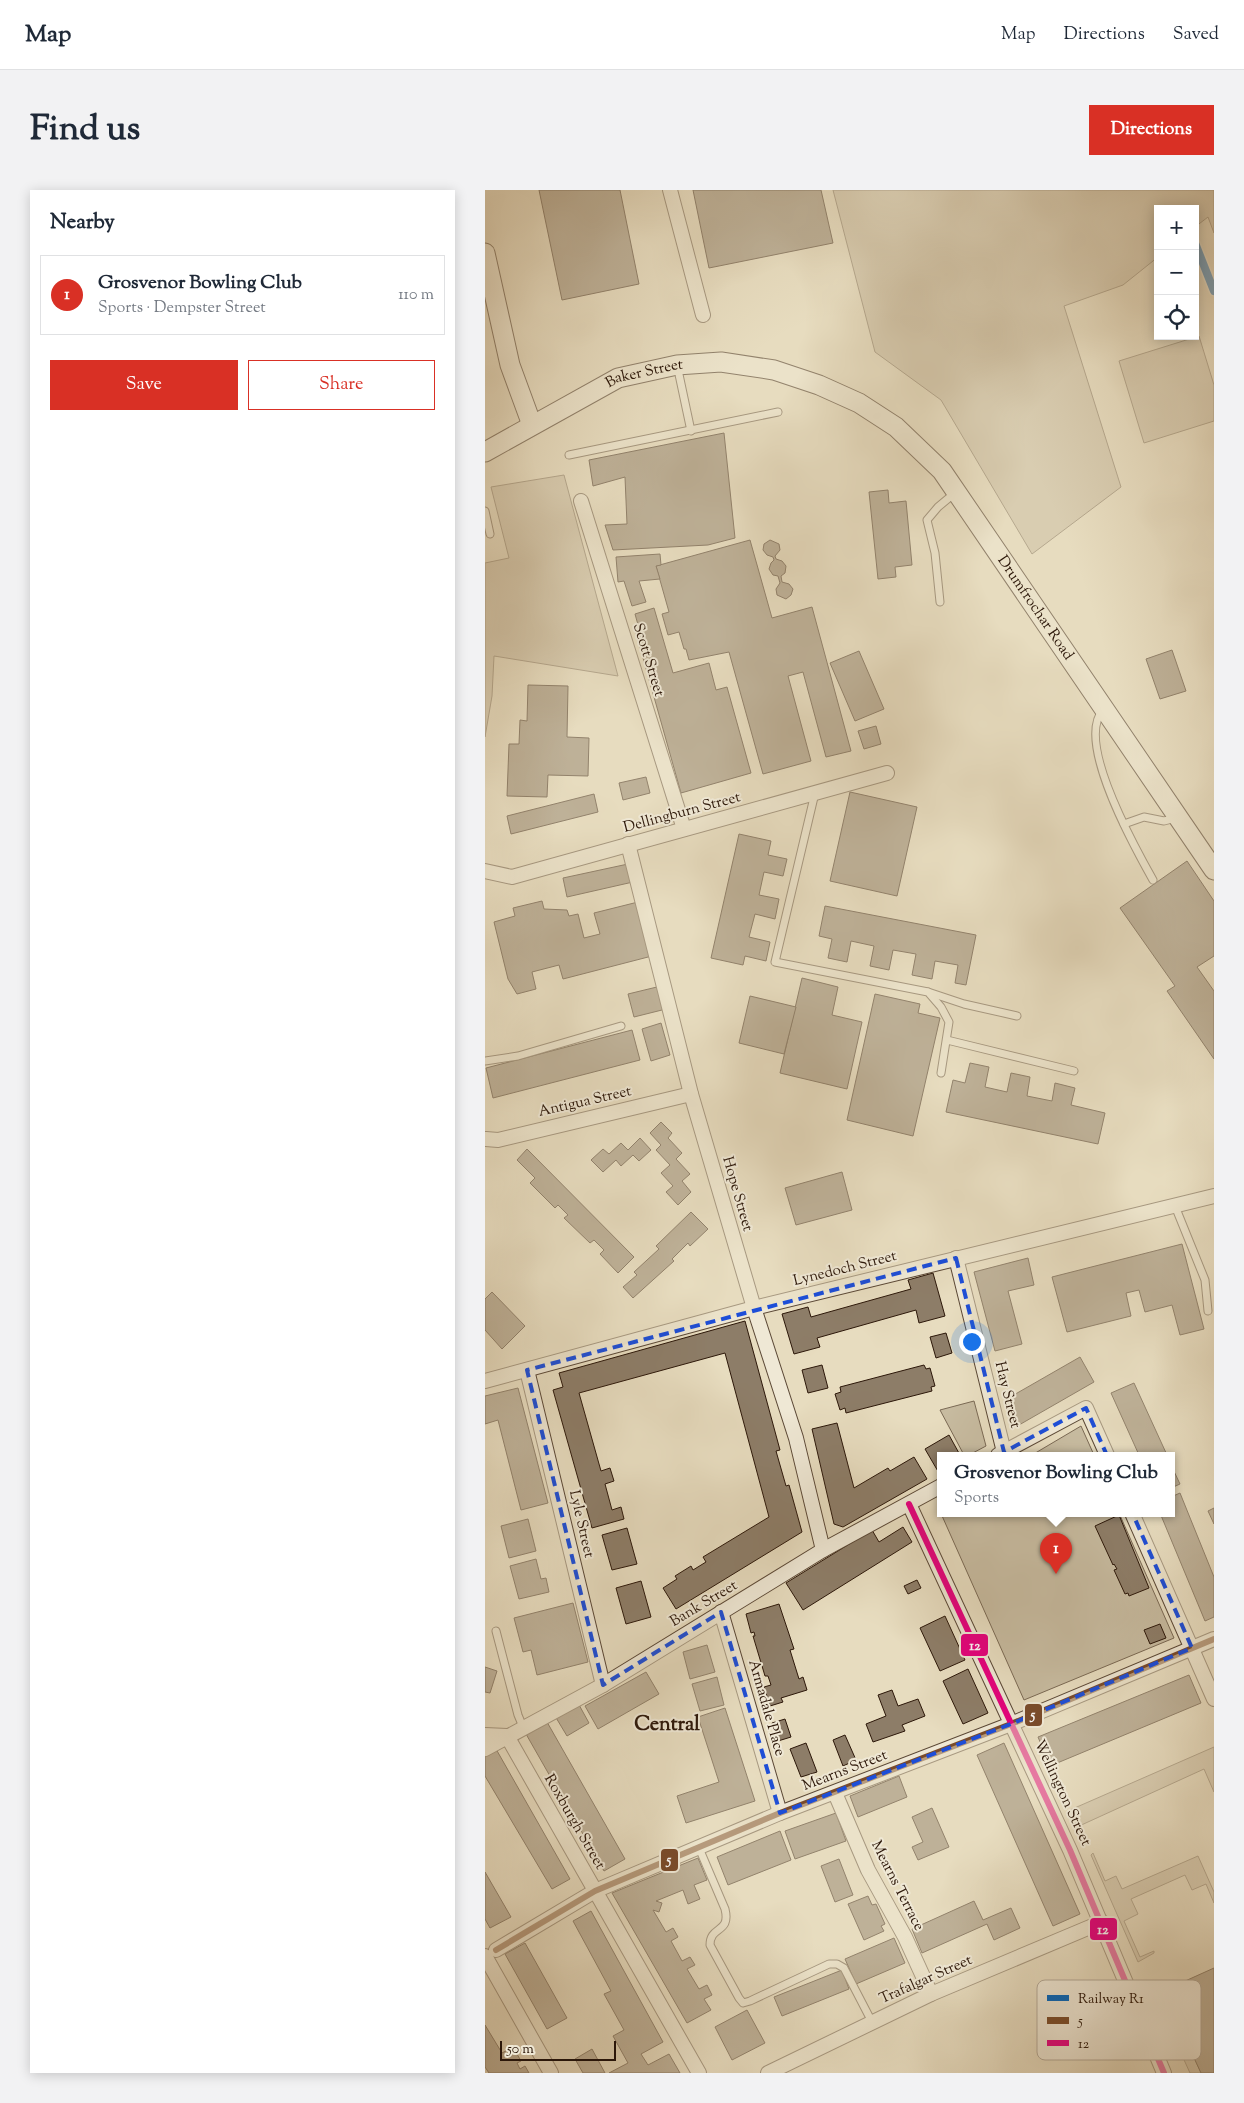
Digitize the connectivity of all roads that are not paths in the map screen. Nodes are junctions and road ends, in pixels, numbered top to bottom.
1 (669, 190) edge
2 (485, 253) edge
3 (703, 315) dead end
4 (677, 365) junction
5 (819, 385) joint
6 (778, 412) dead end
7 (532, 425) junction
8 (691, 431) junction
9 (485, 452) edge
10 (569, 455) dead end
11 (956, 492) junction
12 (581, 500) dead end
13 (485, 510) edge
14 (490, 534) dead end
15 (940, 602) dead end
16 (1105, 709) junction
17 (887, 773) dead end
18 (815, 793) junction
19 (1178, 817) junction
20 (1124, 824) junction
21 (684, 829) junction
22 (628, 844) junction
23 (1214, 870) edge
24 (485, 871) edge
25 (1153, 880) dead end
26 (928, 992) junction
27 (1017, 1016) dead end
28 (621, 1026) dead end
29 (947, 1040) junction
30 (485, 1061) edge
31 (1075, 1071) dead end
32 (941, 1072) dead end
33 (691, 1094) junction
34 (485, 1139) edge
35 (1214, 1196) edge
36 (1175, 1206) junction
37 (956, 1258) junction
38 (754, 1308) junction
39 (1208, 1311) dead end
40 (527, 1370) junction
41 (485, 1381) edge
42 (1001, 1452) edge
43 (1005, 1452) edge
44 (1106, 1452) edge
45 (937, 1488) edge
46 (909, 1504) junction
47 (1134, 1517) edge
48 (823, 1550) junction
49 (721, 1612) junction
50 (496, 1631) dead end
51 (1214, 1639) edge
52 (1192, 1648) junction
53 (603, 1685) junction
54 (1214, 1699) edge
55 (1011, 1724) junction
56 (523, 1727) junction
57 (485, 1735) edge
58 (507, 1736) junction
59 (485, 1749) edge
60 (835, 1793) junction
61 (780, 1813) junction
62 (699, 1848) junction
63 (595, 1891) junction
64 (1101, 1922) junction
65 (490, 1953) edge
66 (1125, 1980) edge
67 (931, 1994) junction
68 (872, 2022) junction
69 (1159, 2060) edge
70 (551, 2073) edge
71 (699, 2073) edge
72 (767, 2073) edge
73 (1164, 2073) edge

1 - 3 street
2 - 7 main road
4 - 5 main road, Baker Street
4 - 7 main road, Baker Street
4 - 8 lane
5 - 11 main road, Drumfrochar Road
6 - 8 lane
7 - 9 main road, Baker Street
8 - 10 lane
11 - 15 lane
11 - 16 main road, Drumfrochar Road
12 - 21 street, Scott Street
13 - 14 lane
16 - 19 main road, Drumfrochar Road
16 - 20 lane
17 - 18 street, Dellingburn Street
18 - 21 street, Dellingburn Street
18 - 26 lane
19 - 20 lane
19 - 23 main road, Drumfrochar Road
20 - 25 lane
21 - 22 street, Dellingburn Street
22 - 24 street, Dellingburn Street
22 - 33 street, Hope Street
26 - 27 lane
26 - 29 lane
28 - 30 lane
29 - 31 lane
29 - 32 lane
33 - 34 street, Antigua Street
33 - 38 street, Hope Street
35 - 36 street, Lynedoch Street
36 - 37 street, Lynedoch Street
36 - 39 lane
37 - 38 street, Lynedoch Street
37 - 42 street, Hay Street
38 - 40 street, Lynedoch Street
38 - 48 street, Hope Street
40 - 41 street, Lynedoch Street
40 - 53 street, Lyle Street
43 - 44 street
45 - 46 street, Bank Street
46 - 48 street, Bank Street
46 - 55 street, Wellington Street
47 - 52 street
48 - 49 street, Bank Street
49 - 53 street, Bank Street
49 - 61 street, Armadale Place
50 - 56 lane
51 - 52 street, Mearns Street
52 - 54 street
52 - 55 street, Mearns Street
53 - 56 street, Bank Street
55 - 60 street, Mearns Street
55 - 64 street, Wellington Street
56 - 58 street, Bank Street
57 - 58 street
58 - 59 street, Bank Street
58 - 63 street, Roxburgh Street
60 - 61 street, Mearns Street
60 - 67 street, Mearns Terrace
61 - 62 street, Mearns Street
62 - 63 street, Mearns Street
62 - 68 lane
63 - 65 street, Mearns Street
63 - 71 street, Roxburgh Street
64 - 66 street, Wellington Street
64 - 67 street, Trafalgar Street
65 - 70 street
67 - 68 street, Trafalgar Street
68 - 72 street, Trafalgar Street
69 - 73 street, Wellington Street

